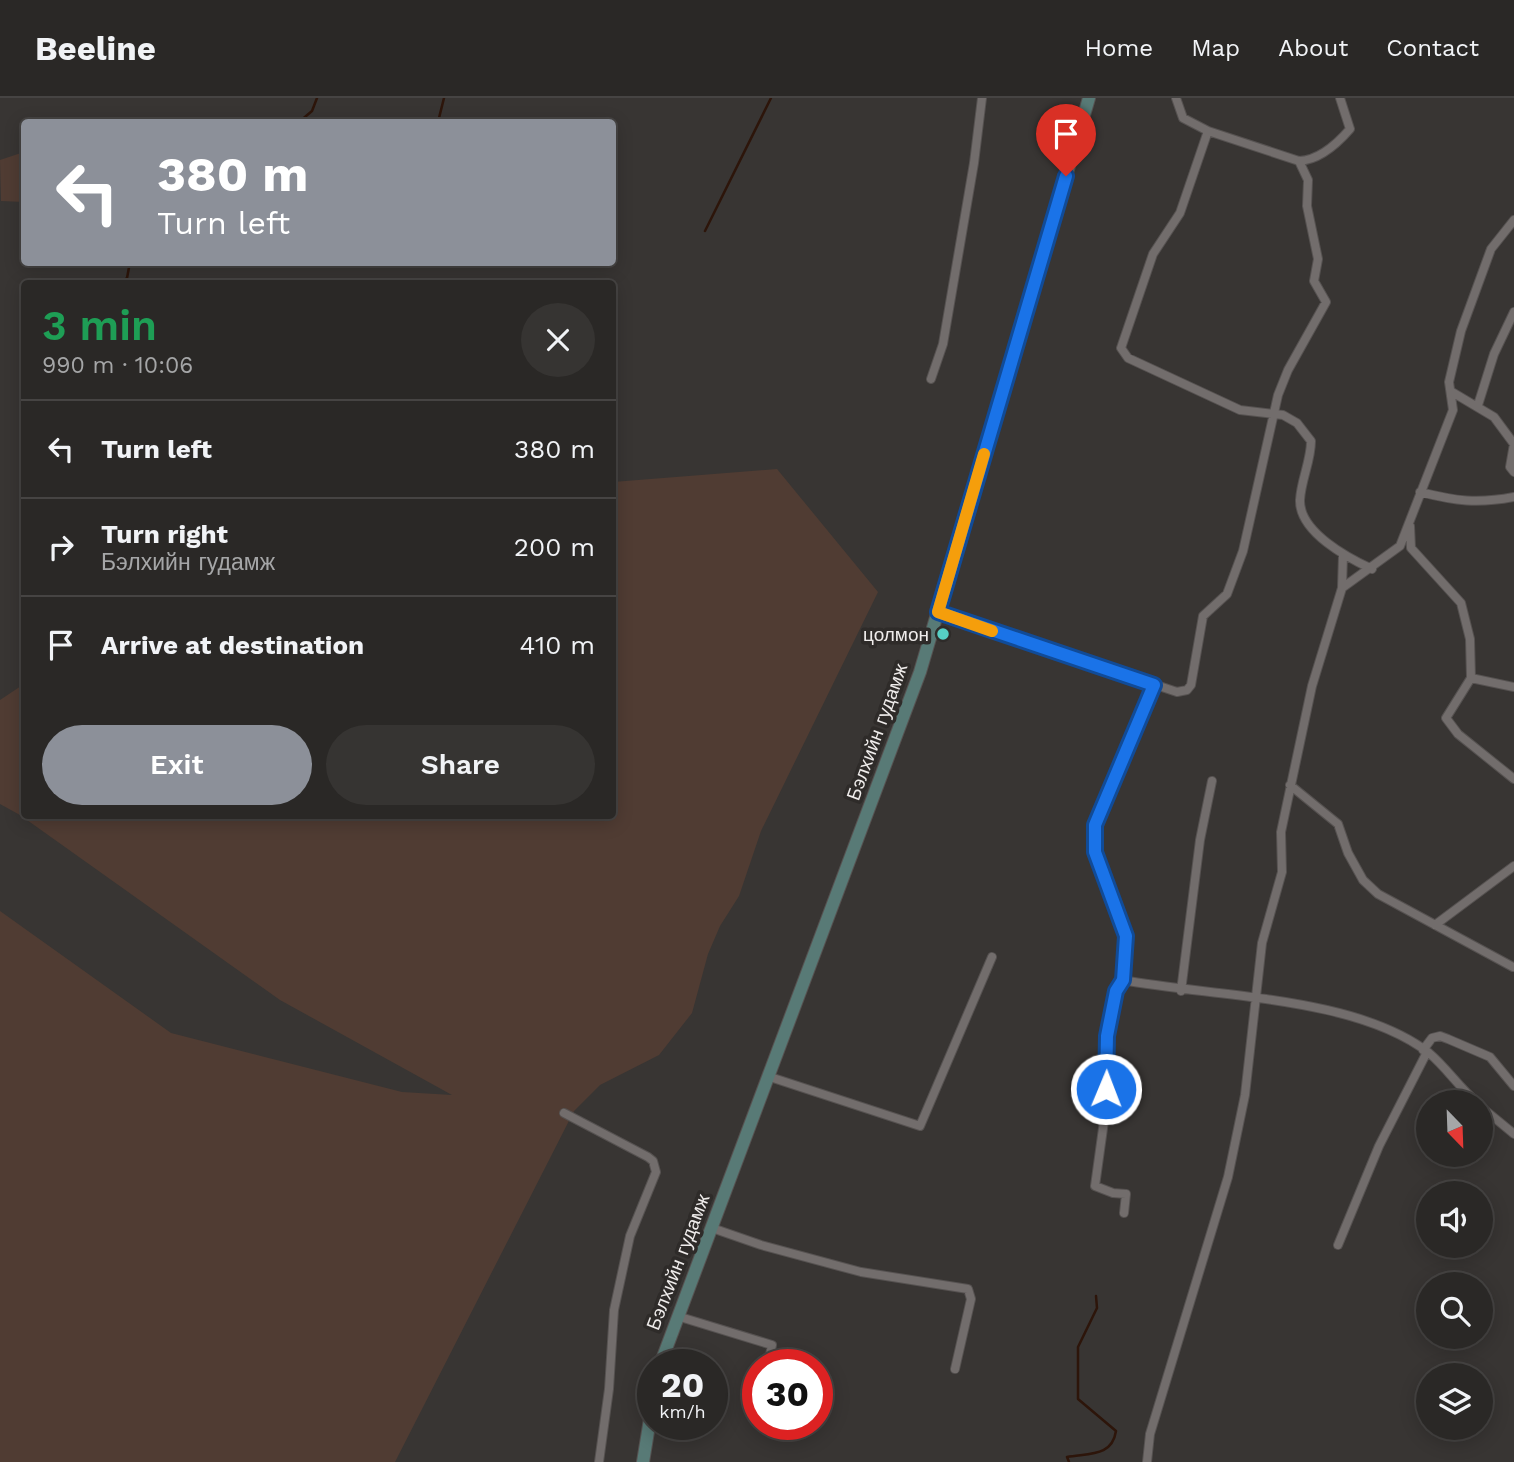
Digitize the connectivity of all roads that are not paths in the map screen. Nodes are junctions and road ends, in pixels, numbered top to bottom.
1 (982, 98) edge
2 (1089, 98) edge
3 (1176, 98) edge
4 (1340, 98) edge
5 (1208, 131) junction
6 (1299, 161) junction
7 (1514, 220) edge
8 (1514, 312) edge
9 (931, 379) dead end
10 (1452, 392) junction
11 (1478, 405) junction
12 (1273, 412) junction
13 (1514, 472) edge
14 (1420, 492) junction
15 (1514, 497) edge
16 (1410, 522) junction
17 (1343, 555) junction
18 (1372, 569) junction
19 (1342, 588) junction
20 (938, 612) junction
21 (1471, 678) junction
22 (1154, 685) junction
23 (1514, 687) edge
24 (1514, 779) edge
25 (1212, 781) dead end
26 (1290, 785) junction
27 (1514, 866) edge
28 (1435, 925) junction
29 (992, 957) dead end
30 (1513, 967) edge
31 (1123, 980) junction
32 (1181, 991) junction
33 (1258, 998) junction
34 (1425, 1051) junction
35 (767, 1076) junction
36 (1514, 1086) edge
37 (1464, 1090) edge
38 (564, 1113) dead end
39 (1493, 1116) edge
40 (1514, 1134) edge
41 (1124, 1213) dead end
42 (712, 1228) junction
43 (1338, 1245) dead end
44 (677, 1316) junction
45 (666, 1349) edge
46 (771, 1349) edge
47 (955, 1369) dead end
48 (647, 1440) edge
49 (599, 1462) edge
50 (643, 1462) edge
51 (1147, 1462) edge

1 - 9 street
2 - 20 main road, Бэлхийн гудамж
3 - 5 street
4 - 6 street
5 - 6 street
5 - 12 street
6 - 12 street
7 - 10 street
8 - 11 street
10 - 11 street
10 - 14 street
11 - 13 street
12 - 17 street
12 - 22 street
14 - 15 street
14 - 16 street
16 - 18 street
16 - 21 street
17 - 18 street
17 - 19 street
18 - 19 street
19 - 26 street
20 - 22 street
20 - 35 main road, Бэлхийн гудамж
21 - 23 street
21 - 24 street
22 - 31 street
25 - 32 street
26 - 28 street
26 - 33 street
27 - 28 street
28 - 30 street
29 - 35 street
31 - 32 street
31 - 41 street
32 - 33 street
33 - 34 street
33 - 51 street
34 - 36 street
34 - 37 street
34 - 43 street
35 - 42 main road, Бэлхийн гудамж
38 - 49 street
39 - 40 street
42 - 44 main road, Бэлхийн гудамж
42 - 47 street
44 - 45 main road, Бэлхийн гудамж
44 - 46 street
48 - 50 main road

